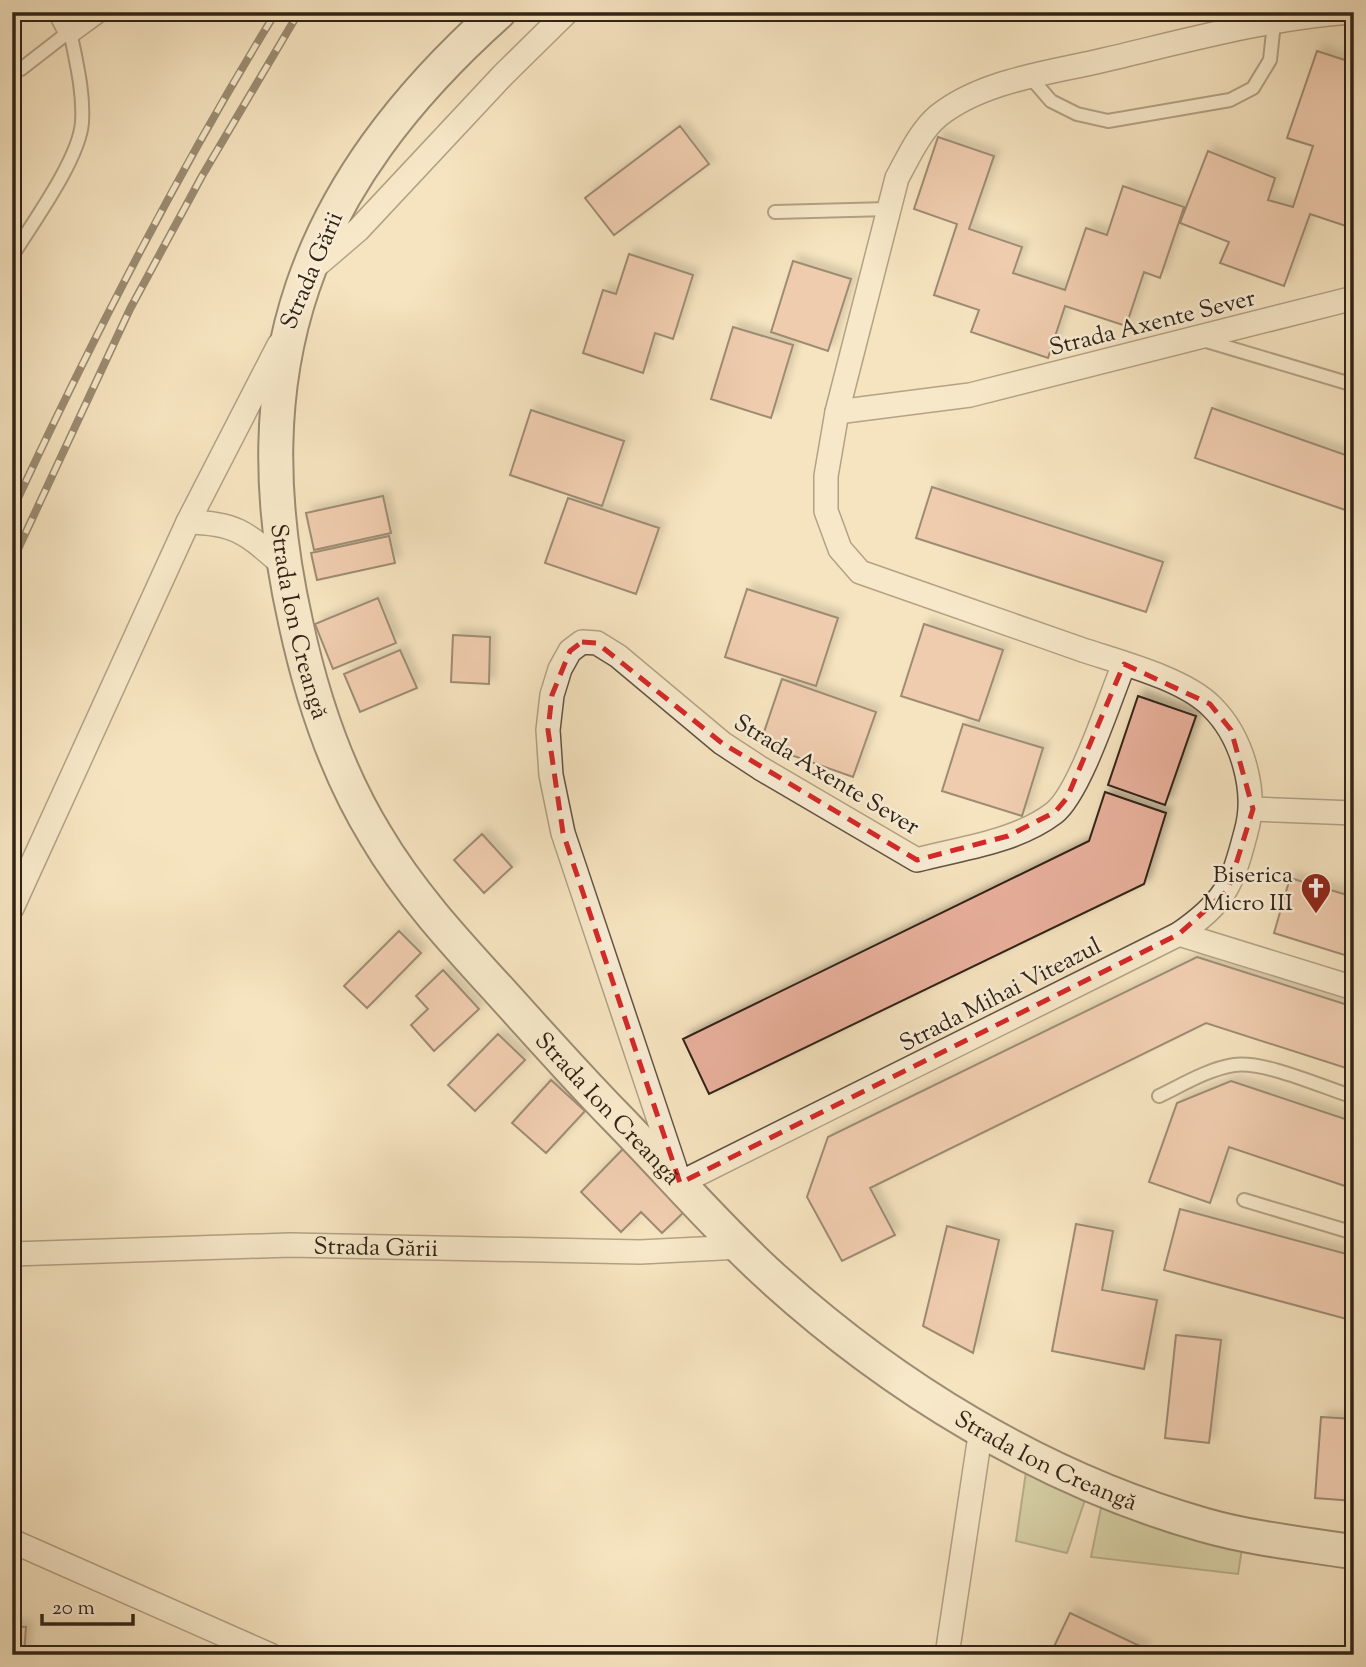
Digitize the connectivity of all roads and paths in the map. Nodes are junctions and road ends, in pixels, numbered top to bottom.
1 (96, 12) edge
2 (499, 12) edge
3 (567, 12) edge
4 (1350, 12) edge
5 (65, 22) edge
6 (1274, 23) junction
7 (12, 72) edge
8 (1031, 78) junction
9 (888, 209) junction
10 (775, 212) dead end
11 (12, 256) edge
12 (306, 275) junction
13 (1354, 298) edge
14 (290, 323) junction
15 (1195, 338) junction
16 (1354, 385) edge
17 (837, 412) junction
18 (188, 522) junction
19 (284, 566) junction
20 (1124, 664) junction
21 (1253, 809) junction
22 (1354, 813) edge
23 (12, 908) edge
24 (1179, 934) junction
25 (1354, 988) edge
26 (1159, 1096) dead end
27 (1354, 1097) edge
28 (680, 1183) junction
29 (1244, 1200) dead end
30 (1354, 1233) edge
31 (741, 1247) junction
32 (12, 1254) edge
33 (981, 1429) junction
34 (12, 1541) edge
35 (1354, 1552) edge
36 (270, 1655) edge
37 (947, 1655) edge

1 - 5 street
2 - 12 main road, Strada Gării
3 - 12 street
4 - 6 street
5 - 7 lane
5 - 11 lane
6 - 8 street
6 - 8 lane
8 - 9 street
9 - 10 lane
9 - 17 street
12 - 14 main road, Strada Gării
13 - 15 street, Strada Axente Sever
14 - 18 street, Strada Gării
14 - 19 main road, Strada Ion Creangă
15 - 16 lane
15 - 17 street, Strada Axente Sever
17 - 20 street
18 - 19 street
18 - 23 street, Strada Gării
19 - 28 main road, Strada Ion Creangă
20 - 21 street
20 - 28 street, Strada Axente Sever
21 - 22 street
21 - 24 street
24 - 25 street
24 - 28 street, Strada Mihai Viteazul
26 - 27 lane
28 - 31 main road, Strada Ion Creangă
29 - 30 lane
31 - 32 street, Strada Gării
31 - 33 main road, Strada Ion Creangă
33 - 35 main road, Strada Ion Creangă
33 - 37 street
34 - 36 street

